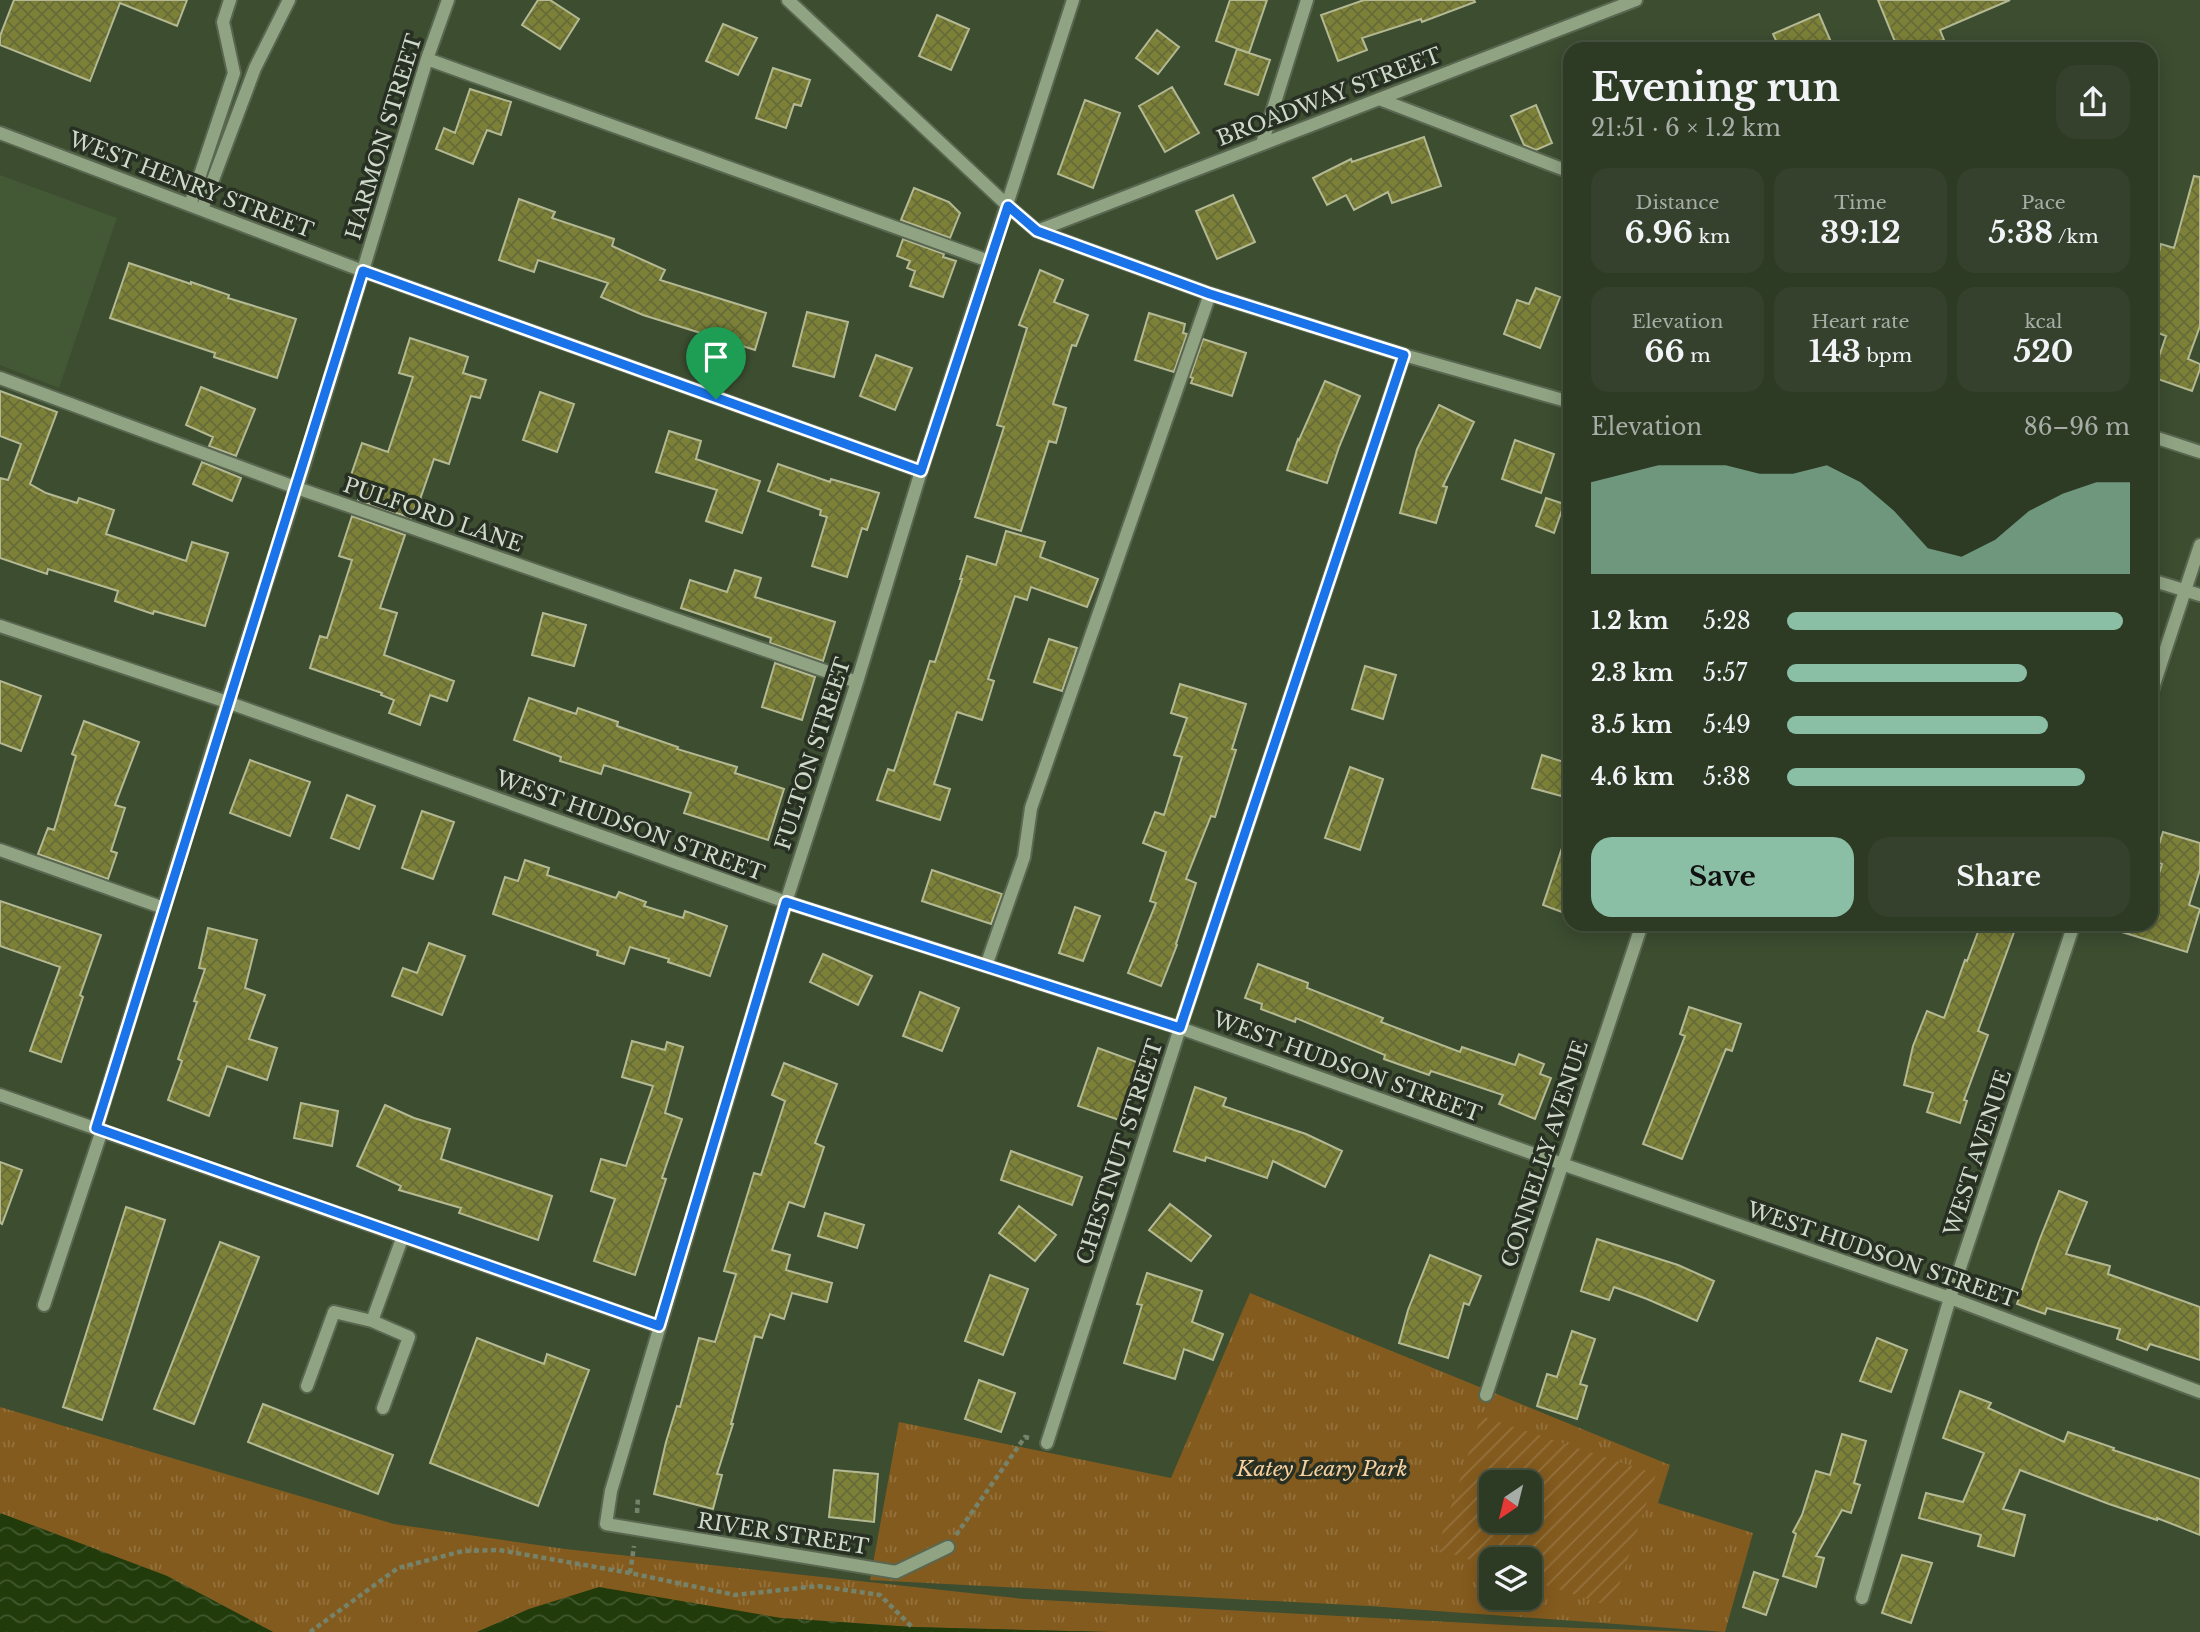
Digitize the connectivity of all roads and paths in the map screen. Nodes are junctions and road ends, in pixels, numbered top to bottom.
1 (230, 0) edge
2 (289, 0) edge
3 (448, 0) edge
4 (788, 0) edge
5 (1073, 0) edge
6 (1307, 0) edge
7 (1636, 0) edge
8 (427, 59) junction
9 (1379, 99) junction
10 (0, 133) edge
11 (1262, 144) junction
12 (1563, 169) edge
13 (1008, 206) junction
14 (196, 207) junction
15 (1037, 231) junction
16 (989, 261) junction
17 (363, 271) junction
18 (1210, 294) junction
19 (1404, 355) junction
20 (0, 378) edge
21 (1563, 400) edge
22 (2158, 438) edge
23 (2200, 452) edge
24 (921, 471) junction
25 (296, 488) junction
26 (2200, 545) edge
27 (2158, 582) edge
28 (2185, 591) junction
29 (2200, 596) edge
30 (0, 626) edge
31 (2158, 673) edge
32 (857, 681) junction
33 (227, 702) junction
34 (0, 850) edge
35 (786, 902) junction
36 (164, 908) junction
37 (1640, 931) edge
38 (2072, 931) edge
39 (986, 966) junction
40 (1180, 1028) junction
41 (0, 1095) edge
42 (99, 1129) junction
43 (1562, 1164) junction
44 (403, 1236) junction
45 (1950, 1298) junction
46 (44, 1305) dead end
47 (372, 1321) junction
48 (659, 1326) junction
49 (307, 1386) dead end
50 (2200, 1392) edge
51 (1486, 1395) dead end
52 (383, 1408) dead end
53 (1048, 1443) joint
54 (606, 1524) joint
55 (636, 1529) junction
56 (948, 1547) joint
57 (630, 1573) junction
58 (1863, 1598) dead end
59 (912, 1627) dead end
60 (310, 1632) edge

1 - 14 street
2 - 14 street
3 - 8 street, HARMON STREET
4 - 13 street
5 - 13 street, FULTON STREET
6 - 11 street
7 - 9 street, BROADWAY STREET
8 - 16 street
8 - 17 street, HARMON STREET
9 - 11 street, BROADWAY STREET
9 - 12 street
10 - 14 street, WEST HENRY STREET
11 - 15 street, BROADWAY STREET
13 - 15 street
13 - 16 street, FULTON STREET
14 - 17 street, WEST HENRY STREET
15 - 18 street
16 - 24 street, FULTON STREET
17 - 24 street, WEST HENRY STREET
17 - 25 street, HARMON STREET
18 - 19 street
18 - 39 street
19 - 21 street
19 - 40 street, CHESTNUT STREET
20 - 25 street, PULFORD LANE
22 - 23 street
24 - 32 street, FULTON STREET
25 - 32 street, PULFORD LANE
25 - 33 street, HARMON STREET
26 - 28 street
27 - 28 street
28 - 29 street
28 - 31 street
30 - 33 street, WEST HUDSON STREET
32 - 35 street, FULTON STREET
33 - 35 street, WEST HUDSON STREET
33 - 36 street, HARMON STREET
34 - 36 street
35 - 39 street, WEST HUDSON STREET
35 - 48 street, FULTON STREET
36 - 42 street, HARMON STREET
37 - 43 street, CONNELLY AVENUE
38 - 45 street, WEST AVENUE
39 - 40 street, WEST HUDSON STREET
40 - 43 street, WEST HUDSON STREET
40 - 53 street, CHESTNUT STREET
41 - 42 street
42 - 44 street
42 - 46 street, HARMON STREET
43 - 45 street, WEST HUDSON STREET
43 - 51 street, CONNELLY AVENUE
44 - 47 street
44 - 48 street
45 - 50 street, WEST HUDSON STREET
45 - 58 street, WEST AVENUE
47 - 49 street
47 - 52 street
48 - 54 street, FULTON STREET
53 - 56 path
54 - 55 street, RIVER STREET
55 - 56 street, RIVER STREET
55 - 57 path
57 - 59 path
57 - 60 path

